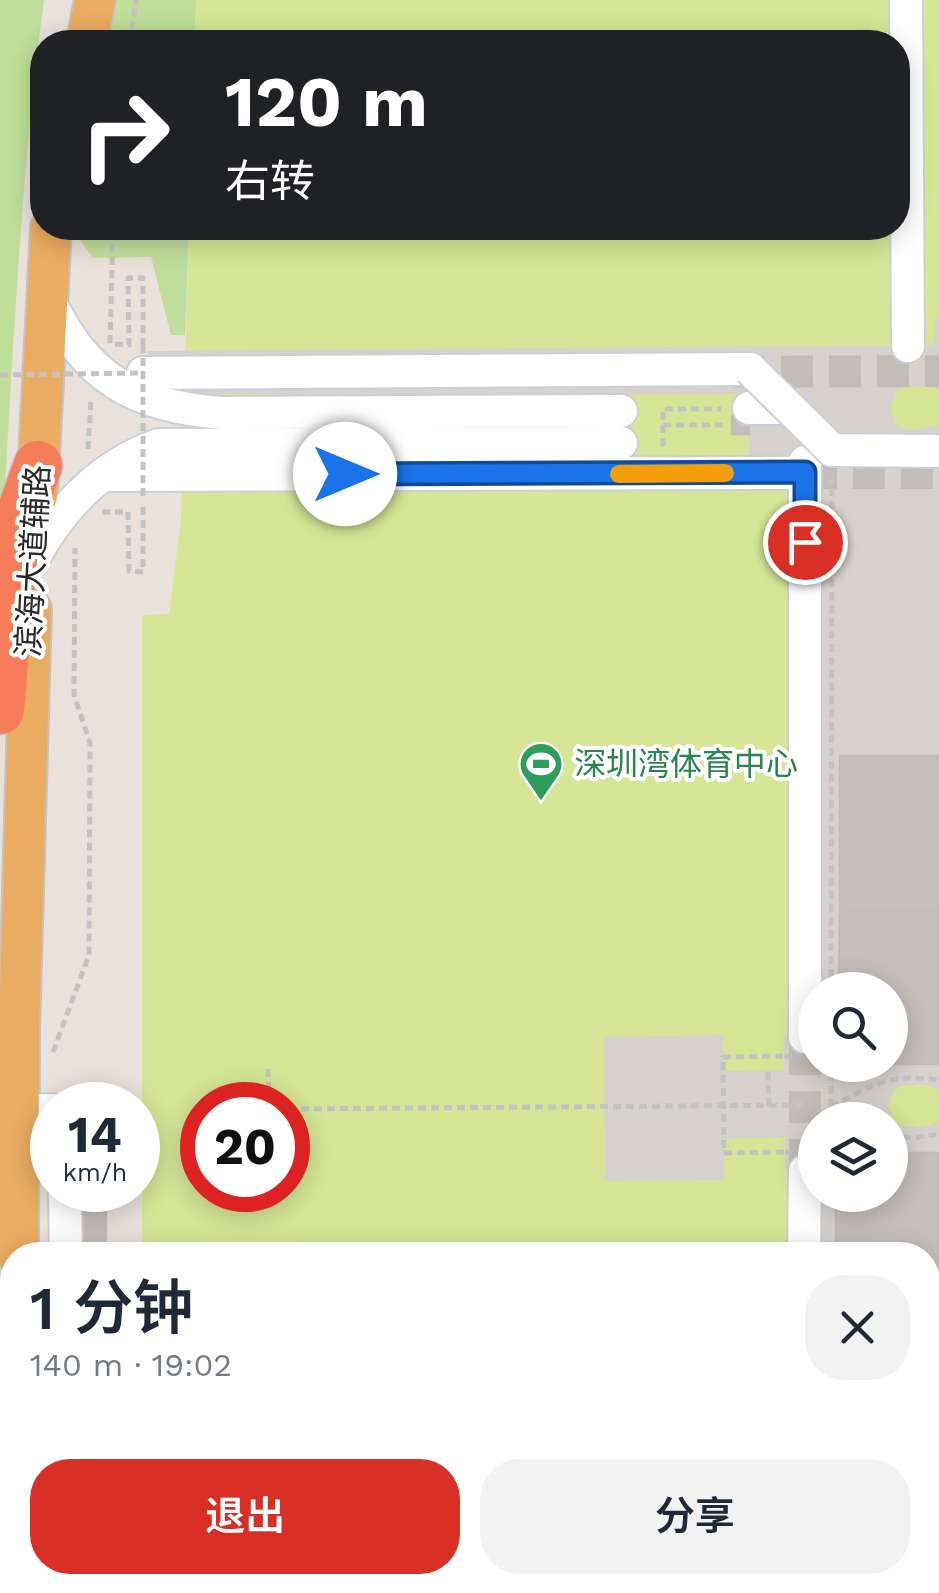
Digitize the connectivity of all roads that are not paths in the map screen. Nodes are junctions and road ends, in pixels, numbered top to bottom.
1 (66, 0) edge
2 (95, 0) edge
3 (906, 0) edge
4 (64, 30) edge
5 (89, 30) edge
6 (906, 30) edge
7 (51, 240) edge
8 (907, 240) edge
9 (47, 296) junction
10 (908, 346) dead end
11 (136, 359) road end
12 (792, 408) junction
13 (740, 417) road end
14 (939, 452) edge
15 (814, 462) junction
16 (38, 465) junction
17 (95, 470) junction
18 (33, 559) junction
19 (0, 710) edge
20 (811, 972) edge
21 (39, 1082) edge
22 (30, 1176) edge
23 (65, 1212) edge
24 (807, 1212) edge
25 (20, 1242) edge
26 (66, 1242) edge
27 (805, 1242) edge

1 - 4 main road
2 - 5 main road
3 - 6 street
7 - 9 main road, 滨海大道辅路
8 - 10 street
9 - 16 main road, 滨海大道辅路
9 - 17 street
11 - 12 street, bridge
12 - 13 street
12 - 15 street, bridge
14 - 15 street, bridge
15 - 17 street
15 - 20 street
16 - 18 main road, 滨海大道辅路
16 - 19 highway
17 - 18 street
18 - 21 main road, 滨海大道辅路
22 - 25 main road, 滨海大道辅路
23 - 26 street
24 - 27 street

